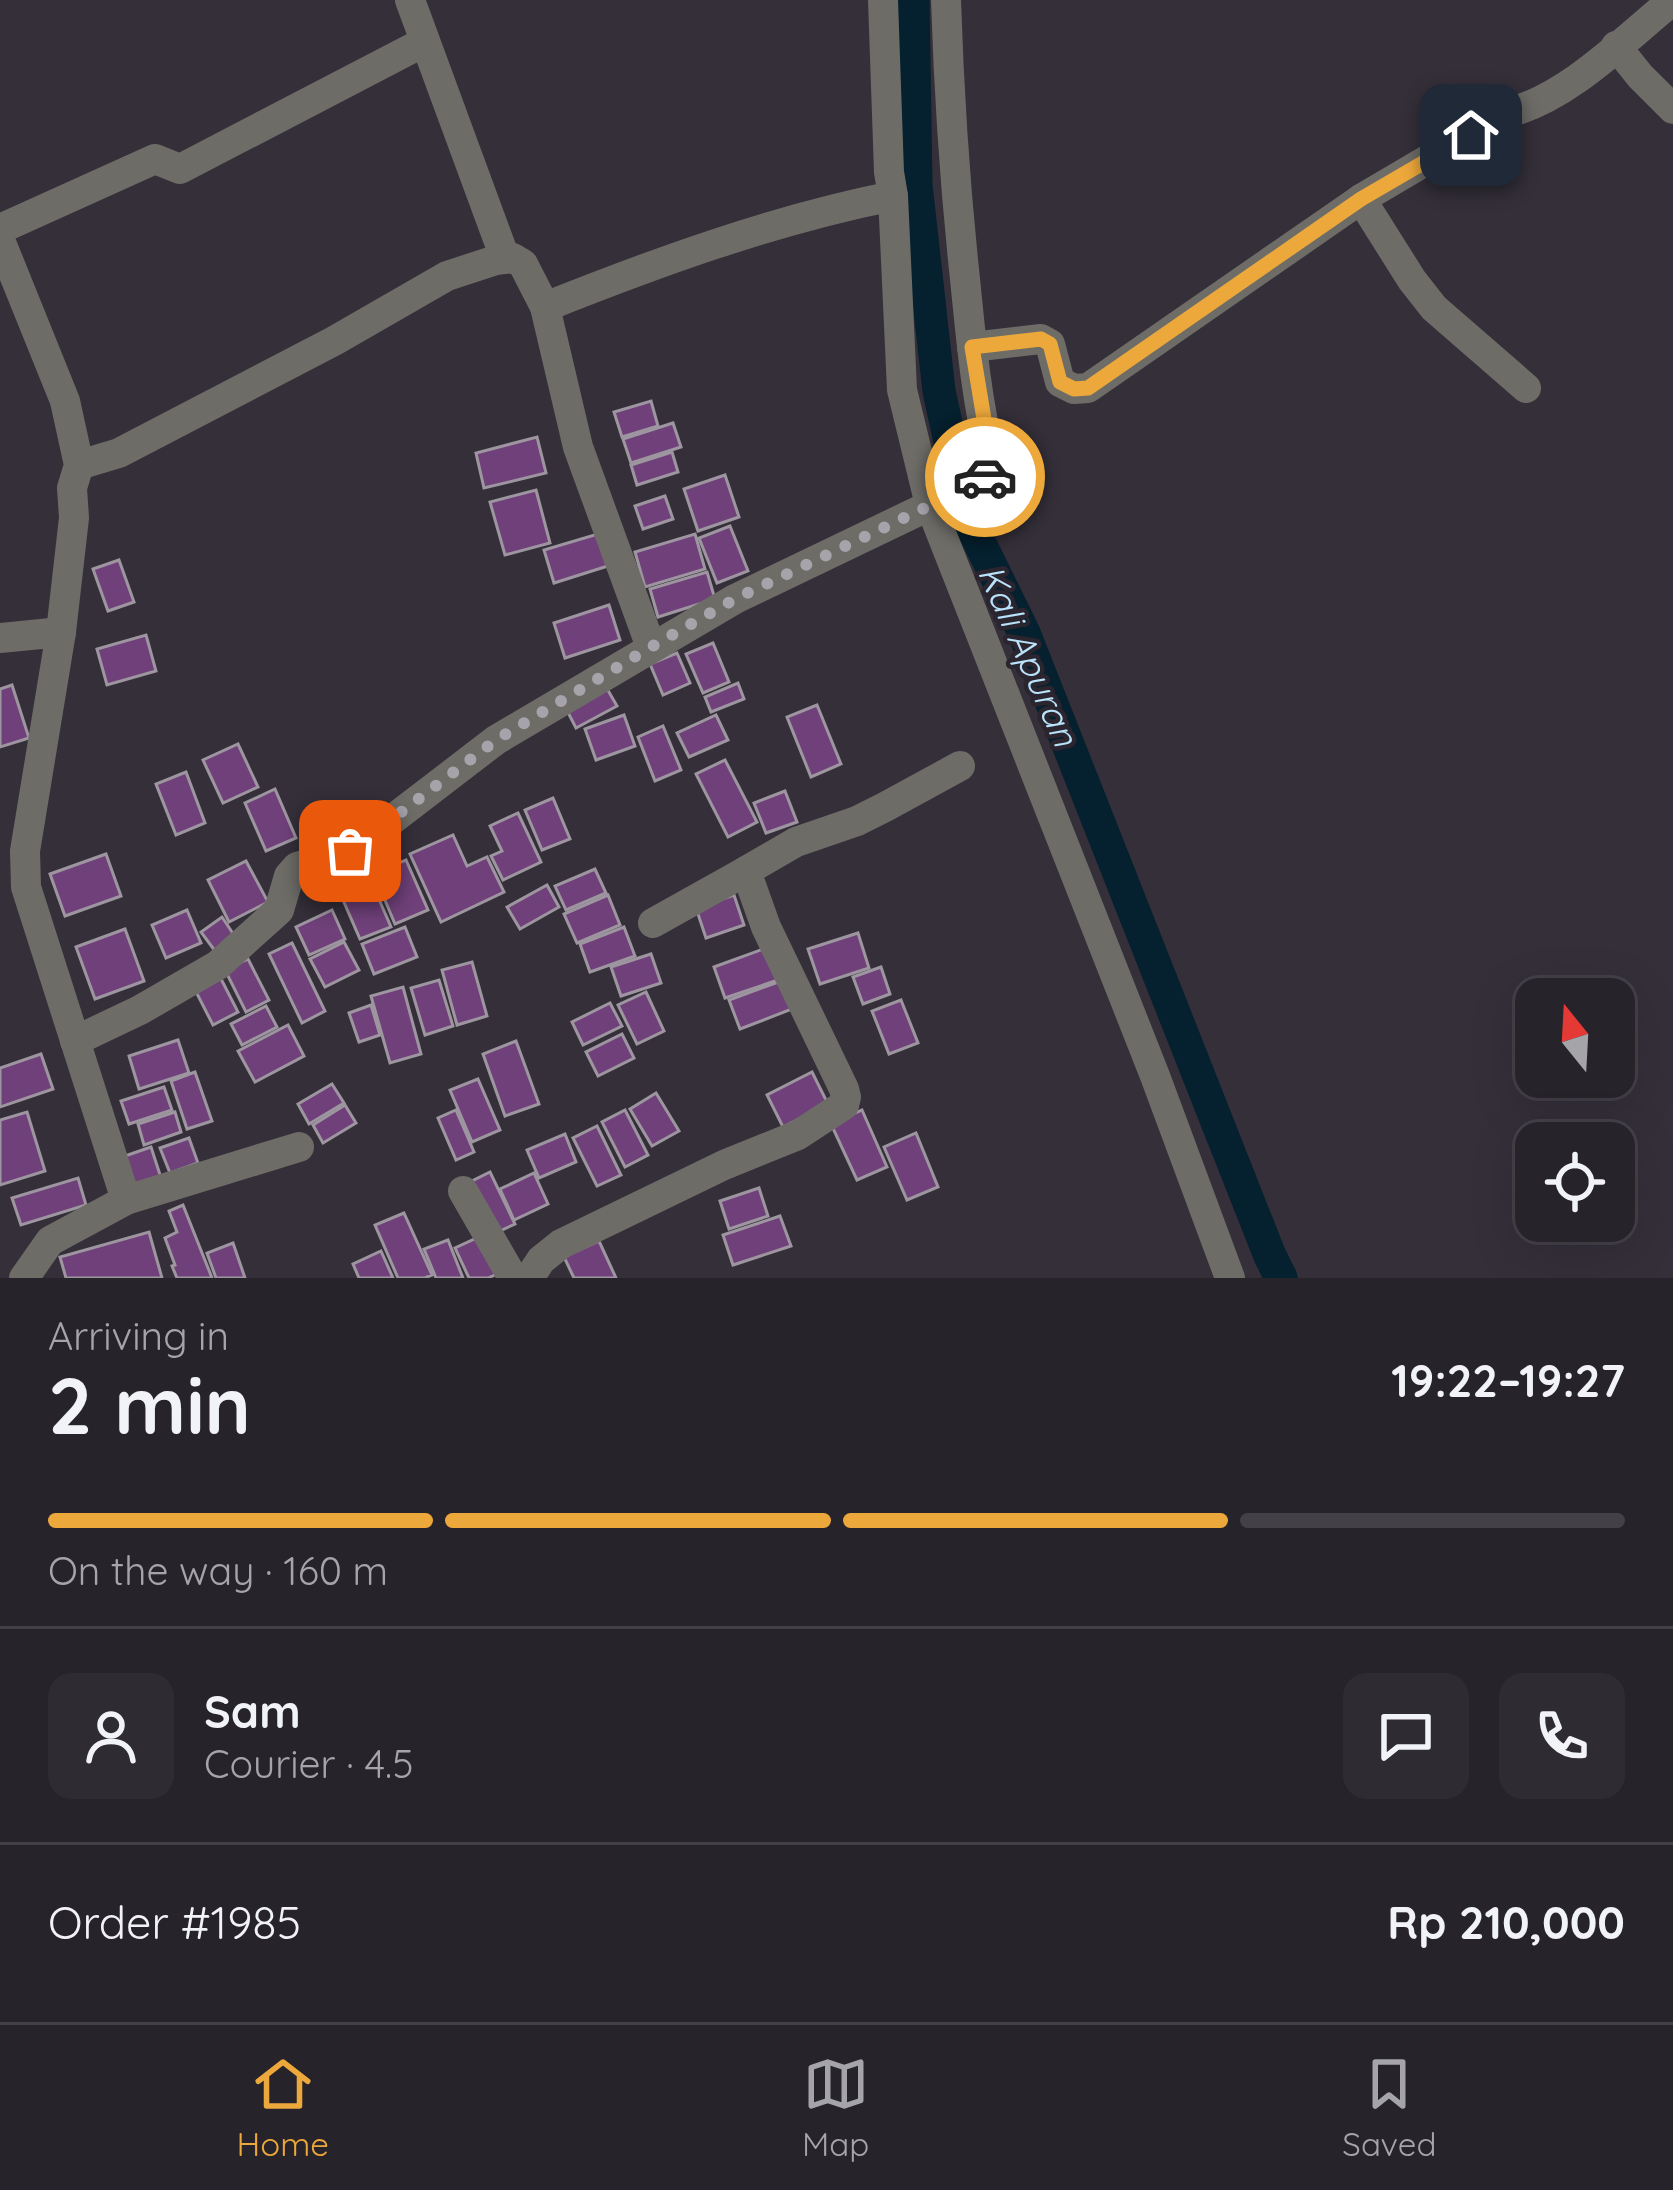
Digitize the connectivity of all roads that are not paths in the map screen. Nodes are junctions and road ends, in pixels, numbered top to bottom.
1 (410, 0) edge
2 (883, 0) edge
3 (946, 0) edge
4 (1673, 0) edge
5 (424, 42) junction
6 (1616, 46) junction
7 (1673, 109) edge
8 (892, 196) junction
9 (1361, 199) junction
10 (0, 230) edge
11 (0, 240) edge
12 (505, 258) junction
13 (545, 307) junction
14 (972, 347) junction
15 (1526, 388) dead end
16 (79, 465) junction
17 (935, 502) junction
18 (61, 632) junction
19 (0, 638) edge
20 (651, 647) junction
21 (960, 766) dead end
22 (746, 871) junction
23 (652, 923) dead end
24 (75, 1041) junction
25 (298, 1147) dead end
26 (464, 1191) dead end
27 (126, 1200) junction
28 (24, 1278) edge
29 (513, 1278) edge
30 (529, 1278) edge
31 (1230, 1278) edge

1 - 5 street
2 - 8 street
3 - 14 street
4 - 6 street
5 - 10 street
5 - 12 street
6 - 7 street
6 - 9 street
8 - 13 street
8 - 17 street
9 - 14 street
9 - 15 street
11 - 16 street
12 - 13 street
12 - 16 street
13 - 20 street
14 - 17 street
16 - 18 street
17 - 20 street
17 - 31 street
18 - 19 street
18 - 24 street
20 - 24 street
21 - 22 street
22 - 23 street
22 - 30 street
24 - 27 street
25 - 27 street
26 - 29 street
27 - 28 street

